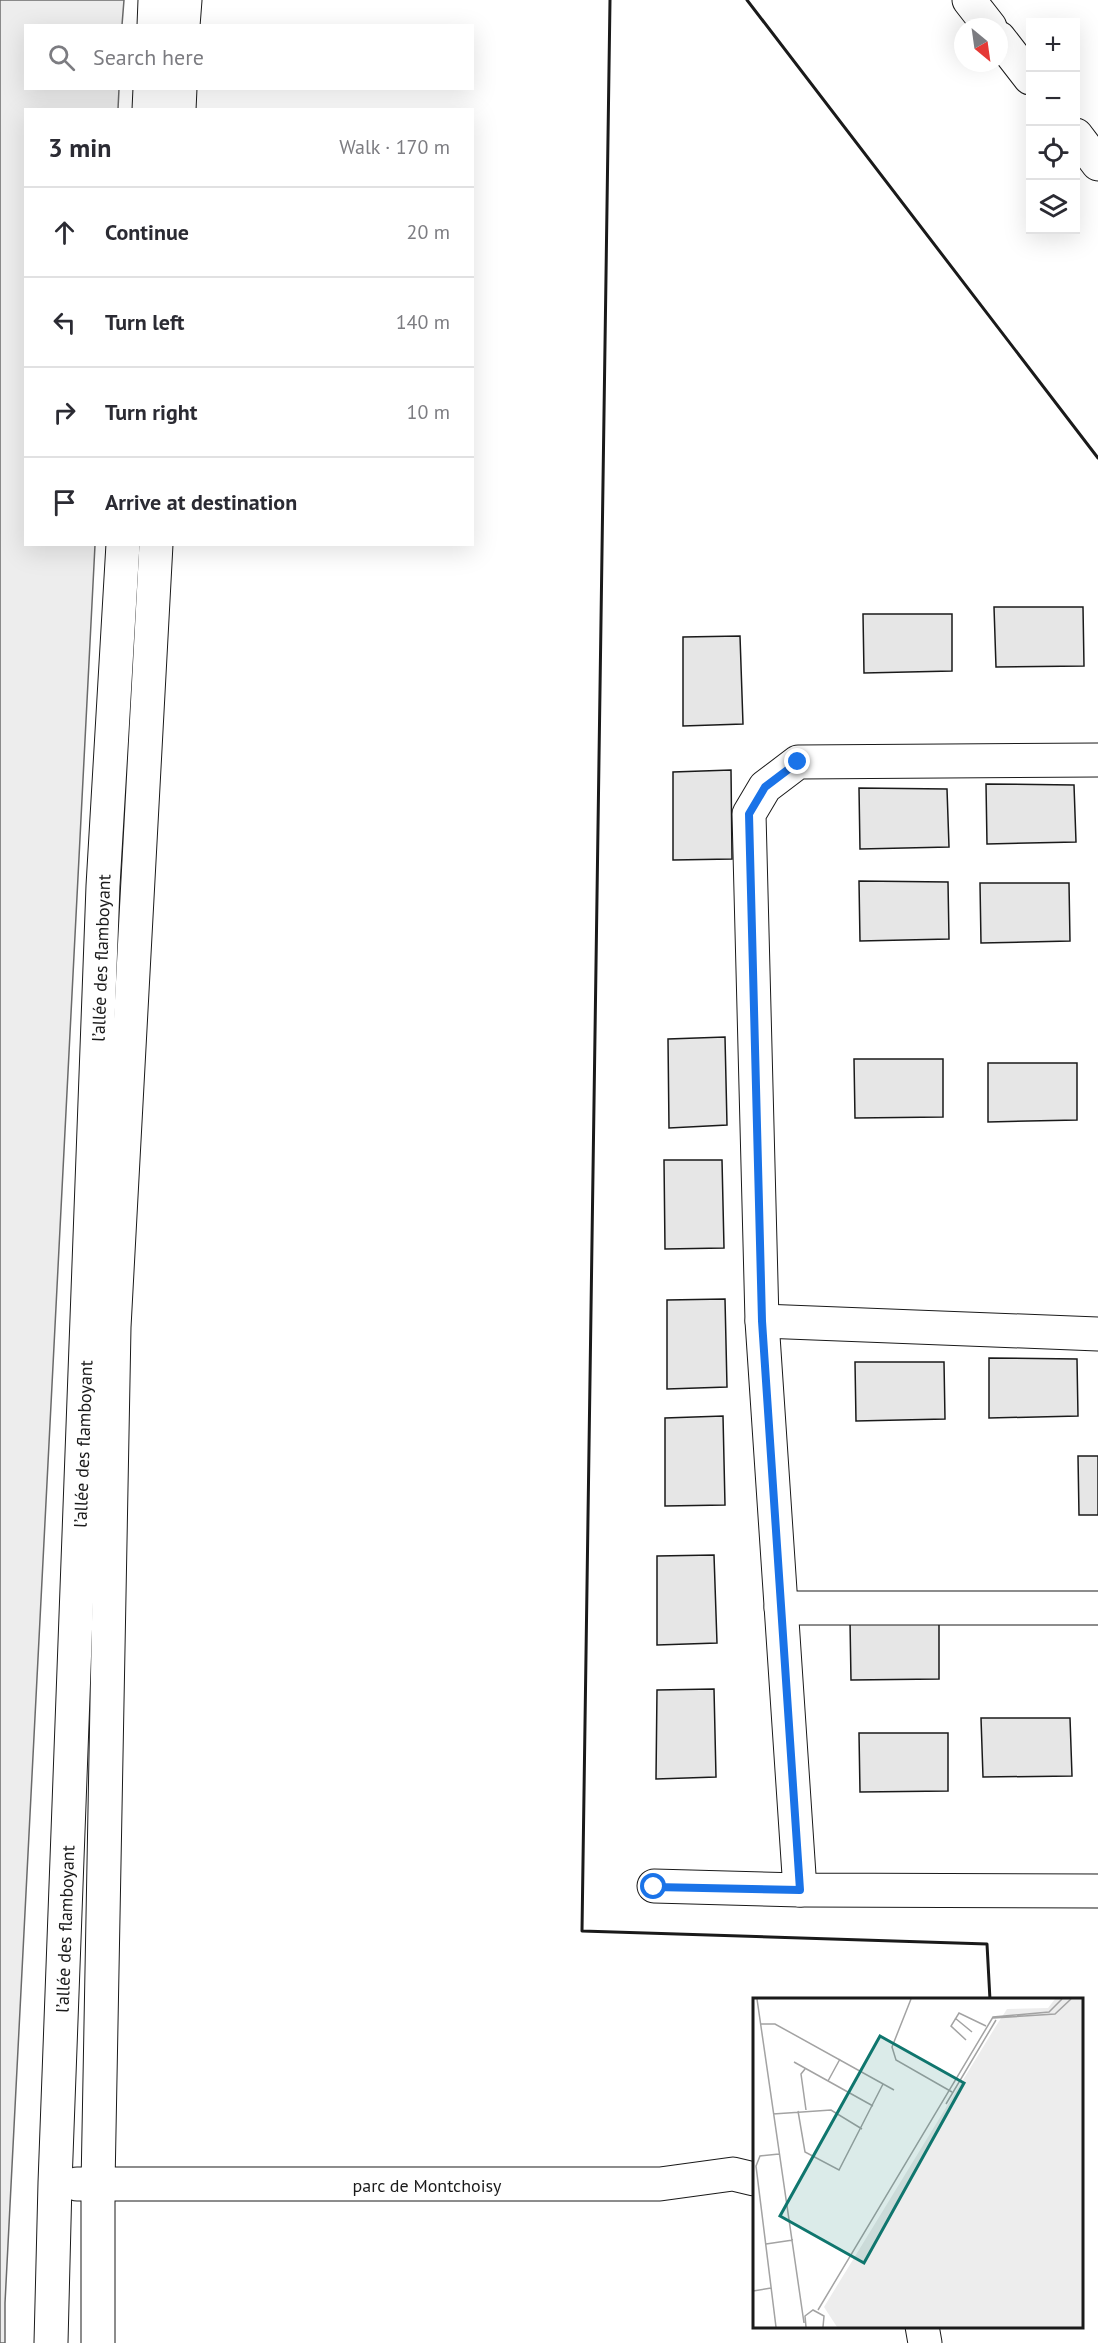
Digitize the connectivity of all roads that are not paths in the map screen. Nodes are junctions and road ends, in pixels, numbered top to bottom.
1 (155, 0) edge
2 (185, 0) edge
3 (969, 0) edge
4 (983, 18) edge
5 (154, 24) edge
6 (183, 24) edge
7 (1008, 50) edge
8 (1026, 73) edge
9 (150, 90) edge
10 (180, 90) edge
11 (149, 108) edge
12 (179, 108) edge
13 (1080, 140) edge
14 (1098, 164) edge
15 (123, 546) edge
16 (156, 546) edge
17 (1098, 760) edge
18 (762, 1321) junction
19 (1098, 1334) edge
20 (782, 1608) junction
21 (1098, 1608) edge
22 (654, 1887) dead end
23 (800, 1890) junction
24 (1098, 1891) edge
25 (753, 2179) edge
26 (55, 2183) junction
27 (98, 2185) junction
28 (922, 2328) edge
29 (51, 2343) edge
30 (98, 2343) edge
31 (925, 2343) edge

1 - 5 street
2 - 6 street
3 - 4 street
7 - 8 street
9 - 11 street
10 - 12 street
13 - 14 street
15 - 26 street, l’allée des flamboyant
16 - 27 street, l’allée des flamboyant
17 - 18 street
18 - 19 street
18 - 20 street
20 - 21 street
20 - 23 street
22 - 23 street
23 - 24 street
25 - 27 street, parc de Montchoisy
26 - 27 street, parc de Montchoisy
26 - 29 street, l’allée des flamboyant
27 - 30 street, l’allée des flamboyant
28 - 31 street

